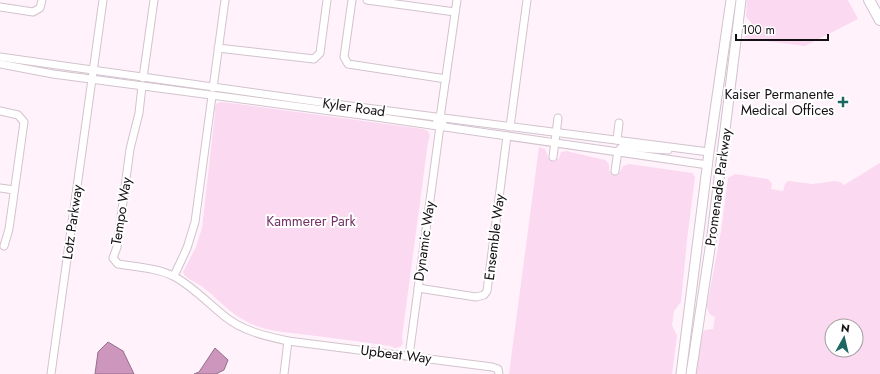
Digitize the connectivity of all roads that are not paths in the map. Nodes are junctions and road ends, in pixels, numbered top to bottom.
1 (42, 0) edge
2 (102, 0) edge
3 (154, 0) edge
4 (225, 0) edge
5 (327, 0) edge
6 (352, 0) edge
7 (367, 0) edge
8 (457, 0) edge
9 (527, 0) edge
10 (731, 0) edge
11 (737, 0) edge
12 (741, 0) edge
13 (869, 0) edge
14 (0, 7) edge
15 (455, 12) junction
16 (880, 20) edge
17 (739, 24) junction
18 (728, 26) junction
19 (218, 48) junction
20 (0, 57) edge
21 (0, 64) edge
22 (733, 68) junction
23 (93, 71) junction
24 (144, 78) junction
25 (92, 79) junction
26 (446, 79) junction
27 (142, 86) junction
28 (213, 88) junction
29 (179, 91) junction
30 (212, 96) junction
31 (282, 97) junction
32 (0, 111) edge
33 (376, 117) junction
34 (440, 118) junction
35 (558, 118) dead end
36 (619, 123) dead end
37 (440, 126) junction
38 (508, 127) junction
39 (556, 133) junction
40 (507, 136) junction
41 (617, 140) junction
42 (555, 142) junction
43 (678, 148) junction
44 (709, 152) junction
45 (618, 153) junction
46 (553, 157) dead end
47 (708, 165) junction
48 (615, 171) dead end
49 (0, 188) edge
50 (14, 190) junction
51 (4, 246) dead end
52 (696, 257) junction
53 (174, 276) junction
54 (418, 288) junction
55 (688, 321) junction
56 (698, 321) junction
57 (288, 341) junction
58 (409, 356) junction
59 (51, 374) edge
60 (284, 374) edge
61 (499, 374) edge
62 (681, 374) edge
63 (688, 374) edge
64 (691, 374) edge

1 - 14 street
2 - 23 street, Lotz Parkway
3 - 24 street
4 - 19 street
5 - 19 street
6 - 26 street
7 - 15 street
8 - 15 street
9 - 38 street
10 - 18 main road, Promenade Parkway
11 - 17 main road
12 - 17 main road, Promenade Parkway
13 - 16 highway
15 - 26 street
17 - 22 main road, Promenade Parkway
18 - 22 main road
18 - 44 main road, Promenade Parkway
19 - 28 street
20 - 23 street, Kyler Road
21 - 25 street, Kyler Road
22 - 56 main road, Promenade Parkway
23 - 24 street, Kyler Road
23 - 25 street, Lotz Parkway
24 - 28 street, Kyler Road
25 - 27 street, Kyler Road
25 - 59 street, Lotz Parkway
26 - 34 street
27 - 29 street, Kyler Road
27 - 53 street, Tempo Way
28 - 29 street
28 - 31 street, Kyler Road
29 - 30 street, Kyler Road
30 - 31 street
30 - 33 street, Kyler Road
30 - 53 street
31 - 34 street, Kyler Road
32 - 50 street
33 - 34 street
33 - 37 street, Kyler Road
34 - 38 street, Kyler Road
35 - 39 street
36 - 41 street
37 - 38 street
37 - 40 street, Kyler Road
37 - 54 street, Dynamic Way
38 - 39 street, Kyler Road
39 - 41 street, Kyler Road
39 - 42 street
40 - 42 street, Kyler Road
40 - 54 street, Ensemble Way
41 - 43 street, Kyler Road
42 - 45 street, Kyler Road
42 - 46 street
43 - 44 street, Kyler Road
43 - 45 street
44 - 47 main road, Promenade Parkway
45 - 47 street, Kyler Road
45 - 48 street
47 - 52 main road, Promenade Parkway
49 - 50 street
50 - 51 street
52 - 55 main road, Promenade Parkway
52 - 56 main road
53 - 57 street, Tempo Way
54 - 58 street, Dynamic Way
55 - 62 main road, Promenade Parkway
55 - 63 main road
56 - 64 main road, Promenade Parkway
57 - 58 street, Upbeat Way
57 - 60 street
58 - 61 street, Upbeat Way

